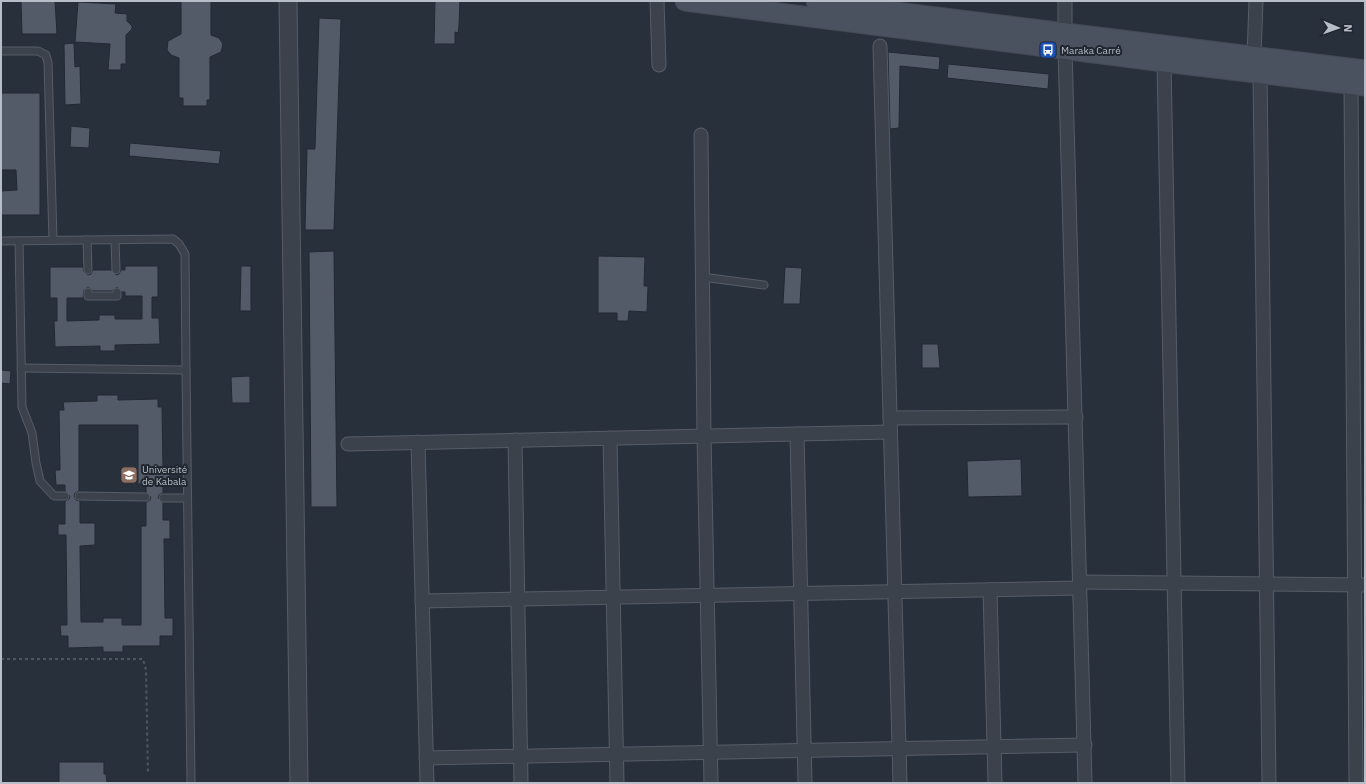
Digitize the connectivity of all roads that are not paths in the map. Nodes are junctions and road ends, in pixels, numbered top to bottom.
1 (288, 1) edge
2 (657, 1) edge
3 (685, 1) edge
4 (816, 1) edge
5 (1065, 1) edge
6 (1256, 1) edge
7 (1065, 41) junction
8 (880, 46) dead end
9 (1, 52) edge
10 (1254, 56) junction
11 (1164, 62) junction
12 (659, 65) dead end
13 (1365, 70) edge
14 (1260, 74) junction
15 (1358, 84) edge
16 (701, 135) dead end
17 (53, 240) junction
18 (87, 240) junction
19 (115, 240) junction
20 (1, 241) edge
21 (19, 241) junction
22 (88, 270) dead end
23 (116, 270) dead end
24 (702, 277) junction
25 (764, 285) dead end
26 (88, 292) dead end
27 (117, 292) dead end
28 (21, 368) junction
29 (186, 370) junction
30 (1076, 417) junction
31 (890, 418) junction
32 (890, 432) junction
33 (797, 434) junction
34 (704, 436) junction
35 (610, 438) junction
36 (515, 440) junction
37 (418, 442) junction
38 (348, 444) dead end
39 (65, 496) dead end
40 (80, 496) dead end
41 (146, 497) dead end
42 (163, 498) dead end
43 (187, 498) junction
44 (1175, 583) junction
45 (1268, 584) junction
46 (1080, 585) junction
47 (1360, 585) edge
48 (990, 590) junction
49 (894, 592) junction
50 (801, 594) junction
51 (707, 596) junction
52 (613, 597) junction
53 (518, 599) junction
54 (422, 601) junction
55 (1085, 745) junction
56 (994, 747) junction
57 (899, 749) junction
58 (804, 750) junction
59 (710, 752) junction
60 (616, 754) junction
61 (520, 756) junction
62 (426, 758) junction
63 (191, 783) edge
64 (299, 783) edge
65 (427, 783) edge
66 (521, 783) edge
67 (617, 783) edge
68 (711, 783) edge
69 (805, 783) edge
70 (900, 783) edge
71 (995, 783) edge
72 (1086, 783) edge
73 (1178, 783) edge
74 (1269, 783) edge
75 (1356, 783) edge

1 - 64 street
2 - 12 street
3 - 7 main road
4 - 7 main road
5 - 7 street
6 - 10 street
7 - 10 main road
7 - 11 main road
7 - 30 street
8 - 31 street
9 - 17 lane
10 - 13 main road
11 - 14 main road
11 - 44 street
14 - 15 main road
14 - 45 street
15 - 47 street
16 - 24 street
17 - 18 lane
17 - 21 lane
18 - 19 lane
18 - 22 lane
19 - 23 lane
19 - 29 lane
20 - 21 lane
21 - 28 lane
24 - 25 lane
24 - 34 street
26 - 27 lane
28 - 29 lane
28 - 39 lane
29 - 43 lane
30 - 31 street
30 - 46 street
31 - 32 street
32 - 33 street
32 - 49 street
33 - 34 street
33 - 50 street
34 - 35 street
34 - 51 street
35 - 36 street
35 - 52 street
36 - 37 street
36 - 53 street
37 - 38 street
37 - 54 street
40 - 41 lane
42 - 43 lane
43 - 63 lane
44 - 45 street
44 - 46 street
44 - 73 street
45 - 47 street
45 - 74 street
46 - 48 street
46 - 55 street
47 - 75 street
48 - 49 street
48 - 56 street
49 - 50 street
49 - 57 street
50 - 51 street
50 - 58 street
51 - 52 street
51 - 59 street
52 - 53 street
52 - 60 street
53 - 54 street
53 - 61 street
54 - 62 street
55 - 56 street
55 - 72 street
56 - 57 street
56 - 71 street
57 - 58 street
57 - 70 street
58 - 59 street
58 - 69 street
59 - 60 street
59 - 68 street
60 - 61 street
60 - 67 street
61 - 62 street
61 - 66 street
62 - 65 street

